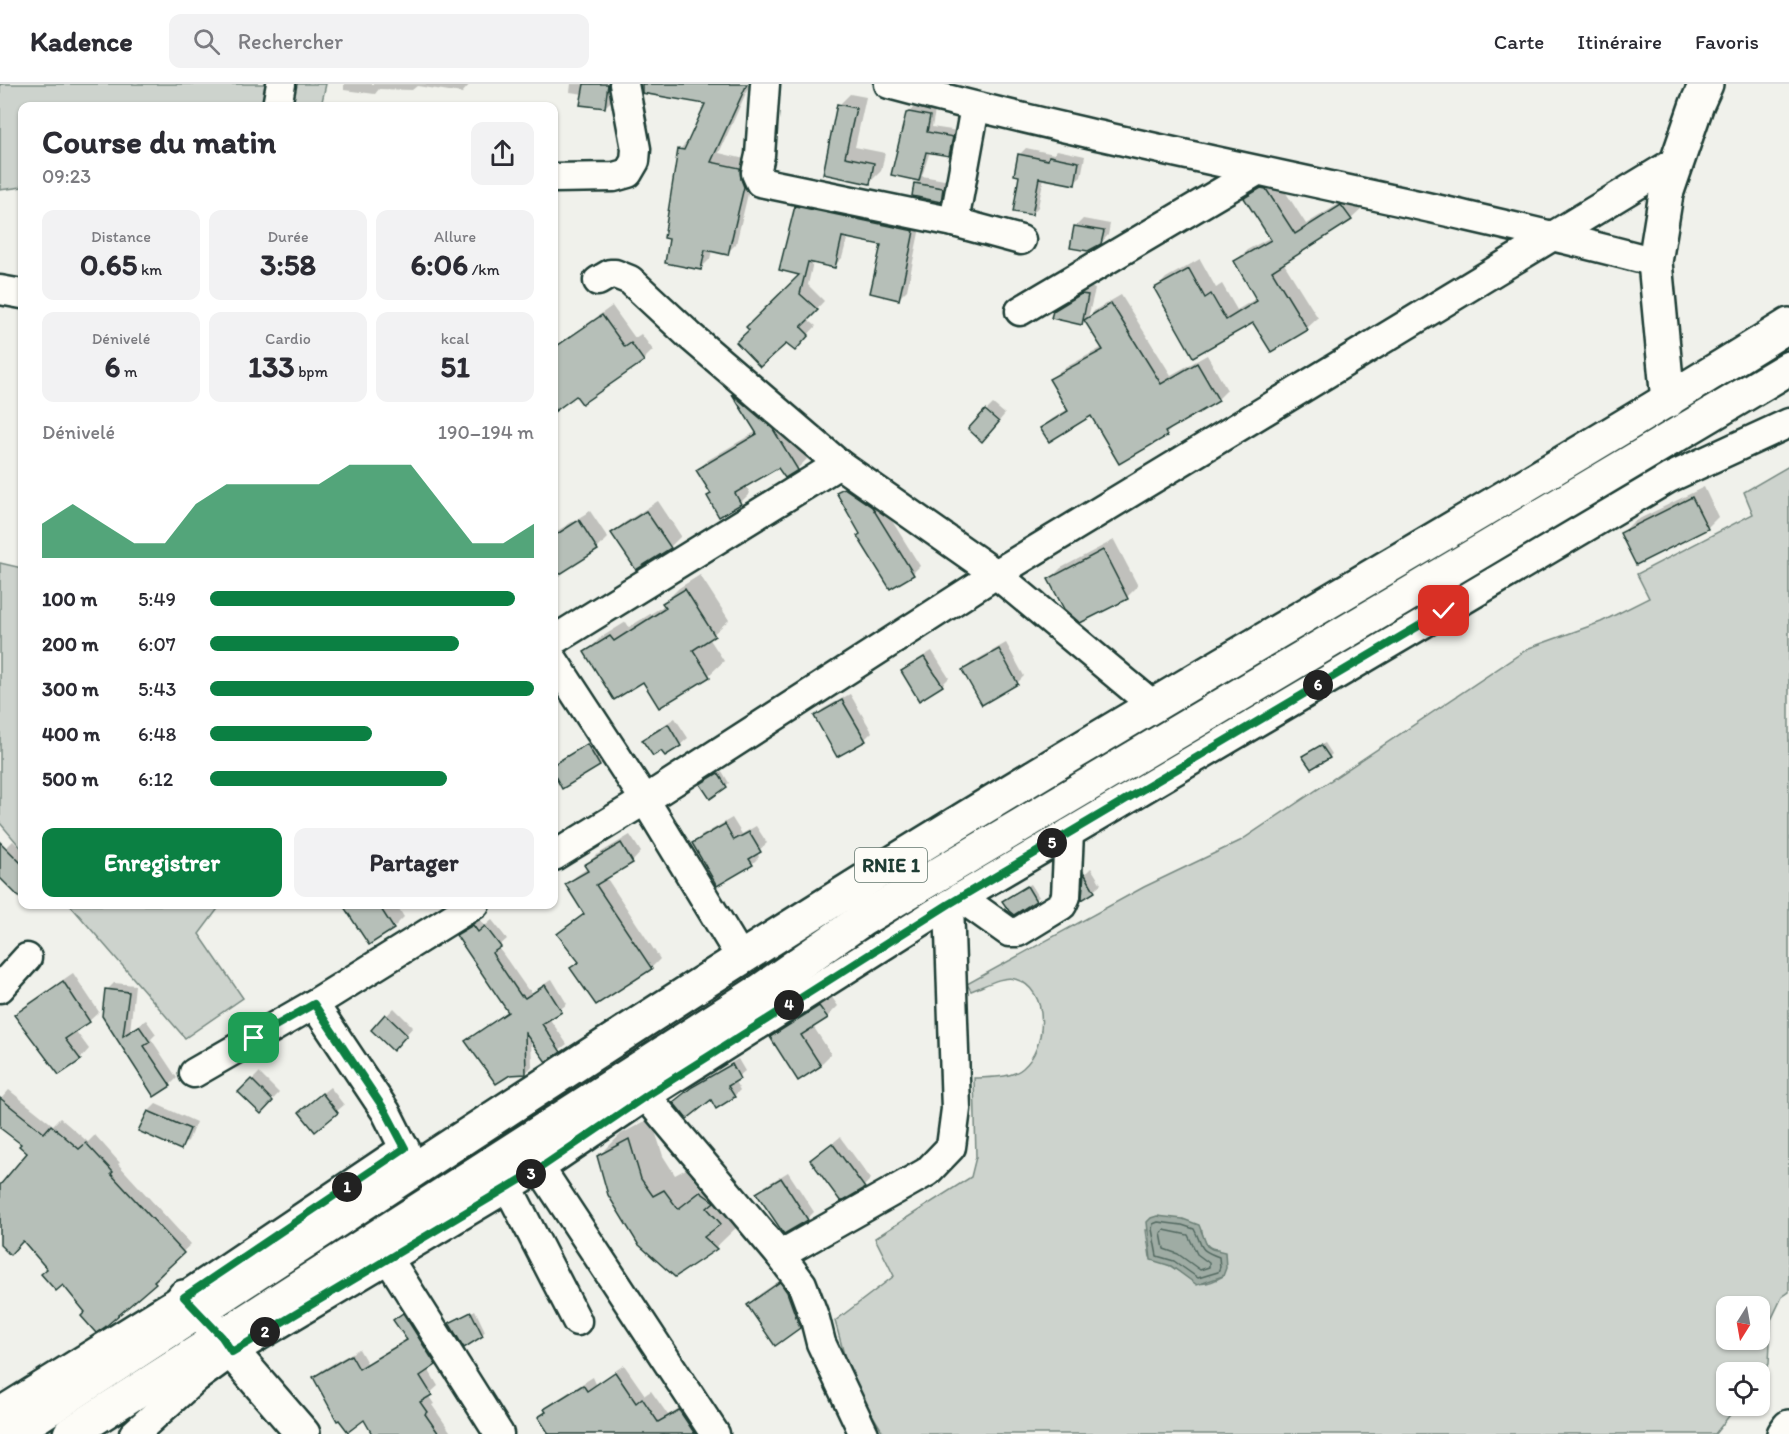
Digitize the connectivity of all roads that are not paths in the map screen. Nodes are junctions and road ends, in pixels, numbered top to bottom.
1 (280, 84) edge
2 (624, 84) edge
3 (765, 84) edge
4 (889, 84) edge
5 (1706, 84) edge
6 (278, 102) edge
7 (975, 107) junction
8 (1678, 160) junction
9 (1257, 171) junction
10 (558, 178) edge
11 (954, 222) junction
12 (1555, 236) junction
13 (1021, 240) dead end
14 (1655, 262) junction
15 (598, 281) dead end
16 (0, 290) edge
17 (18, 293) edge
18 (1020, 311) dead end
19 (1789, 326) edge
20 (1789, 368) edge
21 (1668, 401) junction
22 (1789, 423) edge
23 (839, 464) junction
24 (996, 574) junction
25 (558, 638) edge
26 (558, 667) edge
27 (1154, 706) junction
28 (645, 800) junction
29 (1069, 833) junction
30 (558, 854) edge
31 (955, 900) junction
32 (467, 909) edge
33 (27, 958) dead end
34 (741, 958) junction
35 (0, 988) edge
36 (314, 1004) junction
37 (194, 1073) dead end
38 (646, 1096) junction
39 (410, 1159) junction
40 (540, 1168) junction
41 (508, 1187) junction
42 (780, 1255) junction
43 (388, 1258) junction
44 (191, 1305) junction
45 (577, 1321) dead end
46 (227, 1345) junction
47 (0, 1412) edge
48 (1789, 1427) edge
49 (10, 1434) edge
50 (70, 1434) edge
51 (134, 1434) edge
52 (303, 1434) edge
53 (499, 1434) edge
54 (715, 1434) edge
55 (864, 1434) edge
56 (1784, 1434) edge

1 - 6 street
2 - 10 street
3 - 11 street
4 - 7 street
5 - 8 main road
7 - 9 street
7 - 11 street
8 - 12 street
8 - 14 main road
9 - 12 street
9 - 18 street
11 - 13 street
12 - 14 street
12 - 24 street
14 - 21 main road
15 - 23 street
16 - 17 street
19 - 21 main road, RNIE 1
20 - 46 main road, RNIE 1
21 - 27 main road, RNIE 1
22 - 29 street
23 - 24 street
23 - 25 street
24 - 27 street
24 - 28 street
26 - 28 street
27 - 34 main road, RNIE 1
28 - 30 street
28 - 34 street
29 - 31 street
29 - 31 street
31 - 38 street
31 - 42 street
32 - 36 street
33 - 35 street
34 - 39 main road, RNIE 1
36 - 37 street
36 - 39 street
38 - 40 street
38 - 42 street
39 - 44 main road, RNIE 1
40 - 41 street
40 - 54 street
41 - 43 street
41 - 45 street
42 - 55 street
43 - 46 street
43 - 53 street
44 - 46 main road
44 - 47 street
44 - 49 main road, RNIE 1
46 - 50 main road, RNIE 1
46 - 51 street
46 - 52 main road
48 - 56 main road

